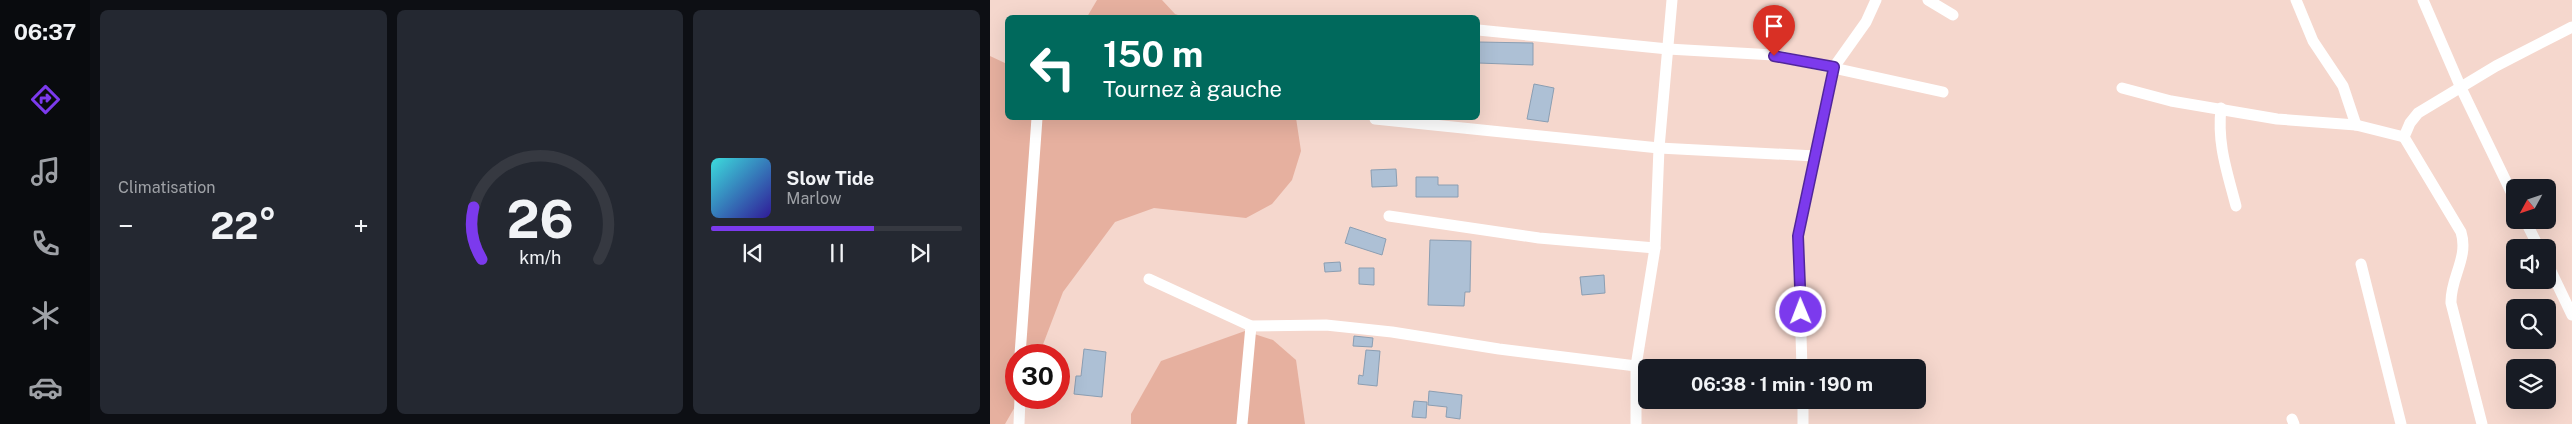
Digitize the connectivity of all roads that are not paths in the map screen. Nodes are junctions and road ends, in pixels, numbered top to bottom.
1 (1672, 0) edge
2 (1876, 0) edge
3 (1928, 0) edge
4 (2296, 0) edge
5 (2423, 0) edge
6 (1954, 15) dead end
7 (2572, 27) edge
8 (1480, 30) edge
9 (1668, 49) junction
10 (1834, 67) junction
11 (2122, 88) dead end
12 (2461, 88) junction
13 (1943, 92) dead end
14 (2222, 108) junction
15 (1037, 120) edge
16 (1385, 120) edge
17 (2356, 125) junction
18 (2404, 137) junction
19 (1659, 148) junction
20 (1816, 156) junction
21 (2506, 181) edge
22 (2236, 206) dead end
23 (1389, 216) dead end
24 (1654, 248) junction
25 (2361, 264) dead end
26 (1149, 280) dead end
27 (2556, 282) edge
28 (2572, 315) edge
29 (1251, 326) junction
30 (1021, 344) edge
31 (1802, 359) edge
32 (1636, 366) junction
33 (1020, 409) edge
34 (1803, 409) edge
35 (1019, 424) edge
36 (1242, 424) edge
37 (1636, 424) edge
38 (1803, 424) edge
39 (2401, 424) edge
40 (2482, 424) edge

1 - 9 street
2 - 10 street
3 - 6 street
4 - 17 street
5 - 12 street
7 - 12 street
8 - 9 street
9 - 10 street
9 - 19 street
10 - 13 street
10 - 20 street
11 - 14 street
12 - 18 street
12 - 21 street
14 - 17 street
14 - 22 street
15 - 30 street
16 - 19 street
17 - 18 street
18 - 40 street
19 - 20 street
19 - 24 street
20 - 31 street
23 - 24 street
24 - 32 street
25 - 39 street
26 - 29 street
27 - 28 street
29 - 32 street
29 - 36 street
32 - 37 street
33 - 35 street
34 - 38 street

